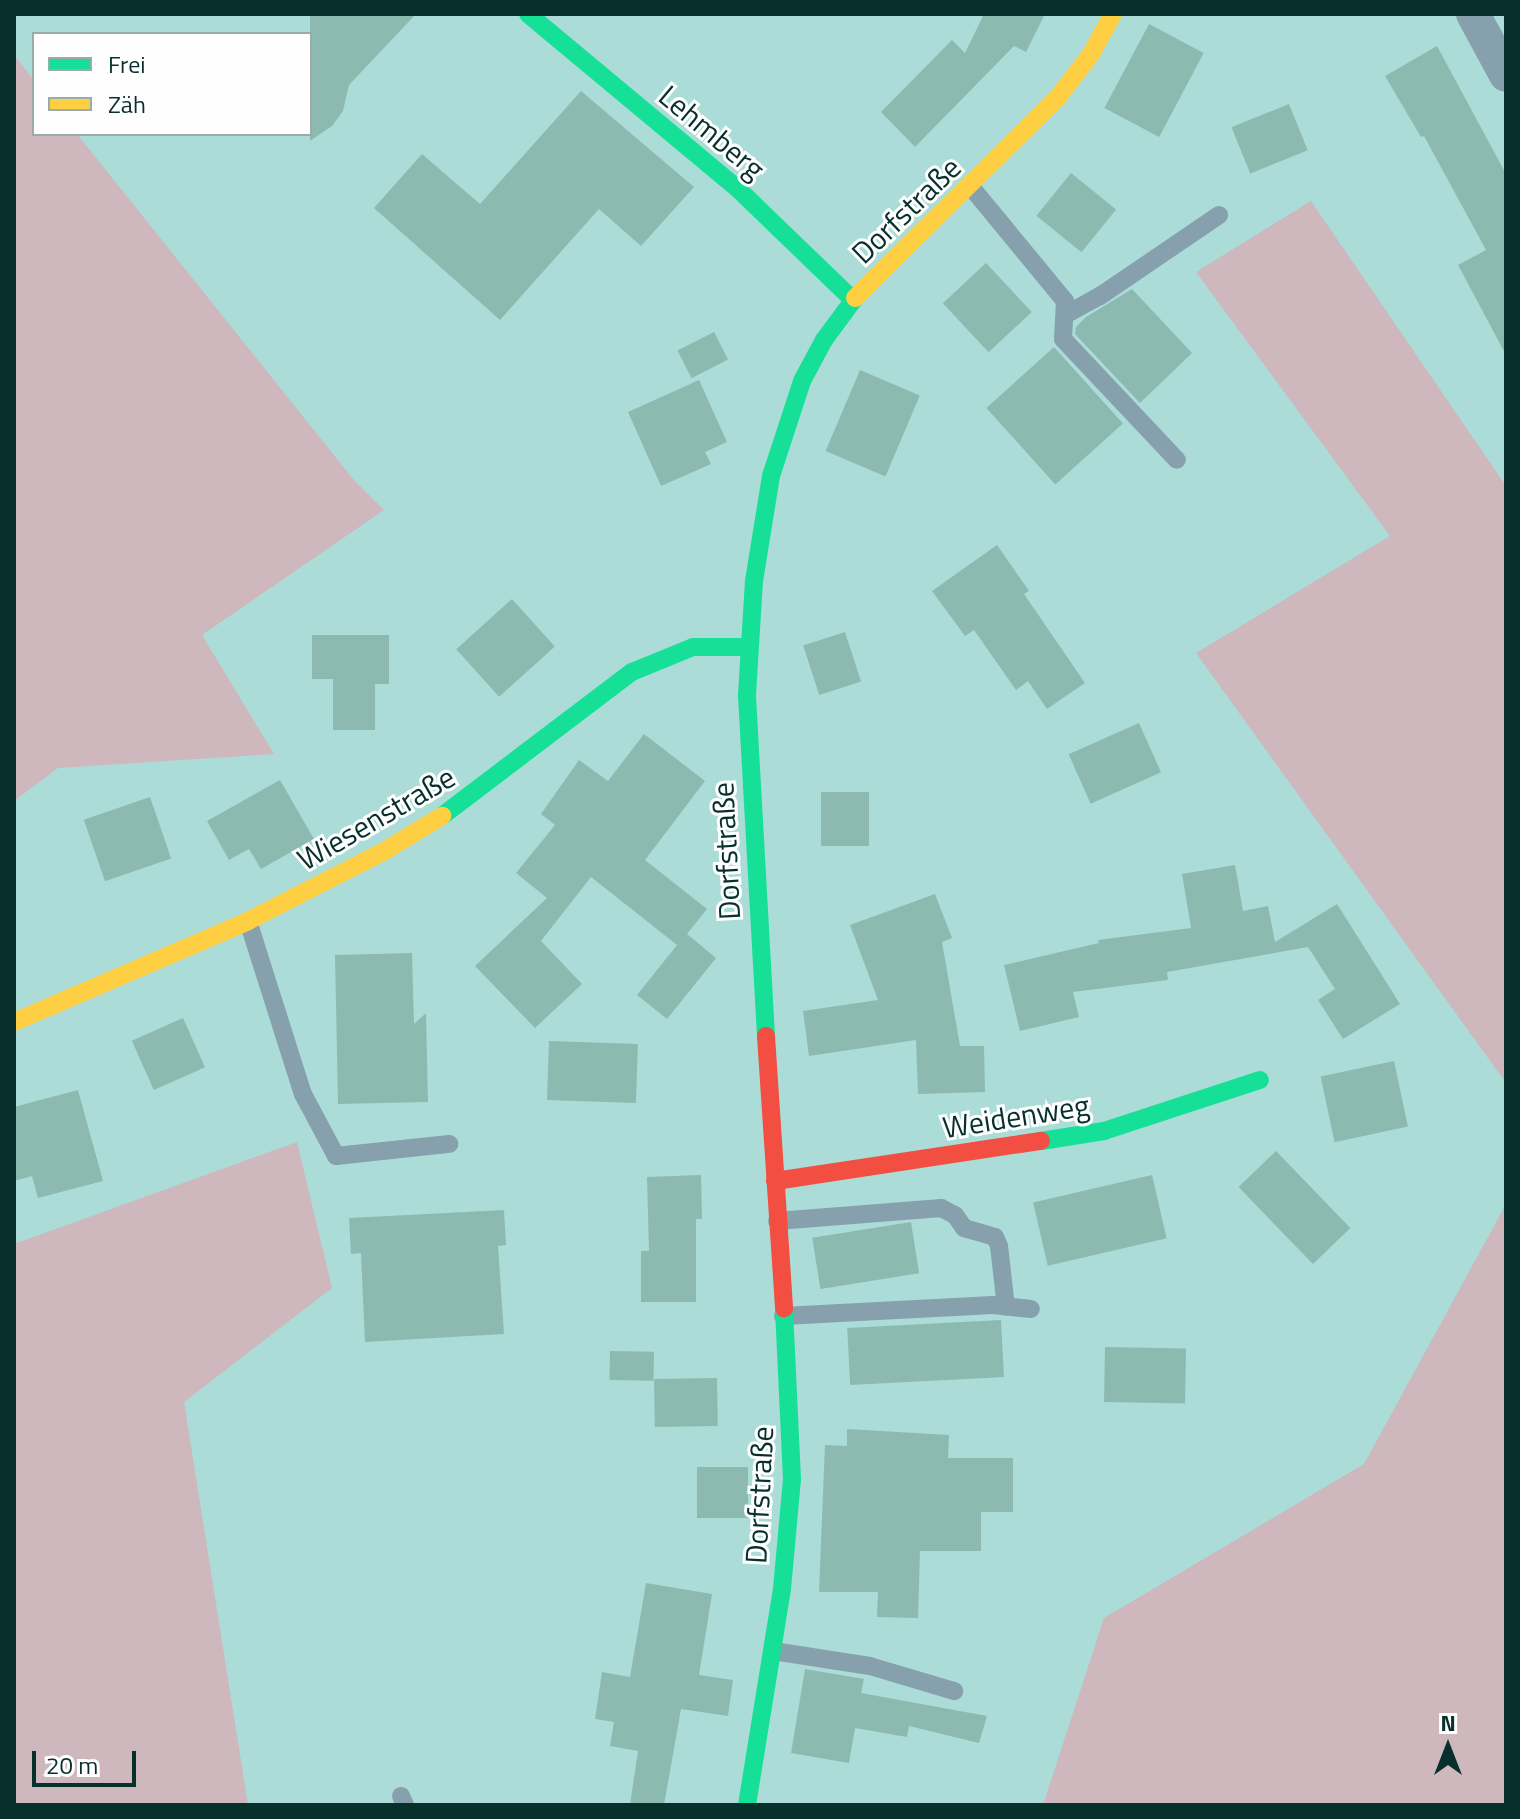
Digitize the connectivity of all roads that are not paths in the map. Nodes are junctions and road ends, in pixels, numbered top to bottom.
1 (528, 14) edge
2 (1113, 14) edge
3 (1473, 14) edge
4 (1506, 75) edge
5 (971, 187) junction
6 (1219, 215) dead end
7 (853, 300) junction
8 (1067, 314) junction
9 (1177, 460) dead end
10 (748, 647) junction
11 (248, 921) junction
12 (14, 1022) edge
13 (1260, 1080) dead end
14 (449, 1144) dead end
15 (775, 1181) junction
16 (777, 1221) junction
17 (1006, 1307) junction
18 (1031, 1309) dead end
19 (783, 1316) junction
20 (773, 1651) junction
21 (954, 1691) dead end
22 (747, 1805) edge

1 - 7 street, Lehmberg
2 - 5 street, Dorfstraße
3 - 4 street
5 - 7 street, Dorfstraße
5 - 8 lane
6 - 8 lane
7 - 10 street, Dorfstraße
8 - 9 lane
10 - 11 street, Wiesenstraße
10 - 15 street, Dorfstraße
11 - 12 street, Wiesenstraße
11 - 14 lane
13 - 15 street, Weidenweg
15 - 16 street, Dorfstraße
16 - 17 lane
16 - 19 street, Dorfstraße
17 - 18 lane
17 - 19 lane
19 - 20 street, Dorfstraße
20 - 21 lane
20 - 22 street, Dorfstraße

